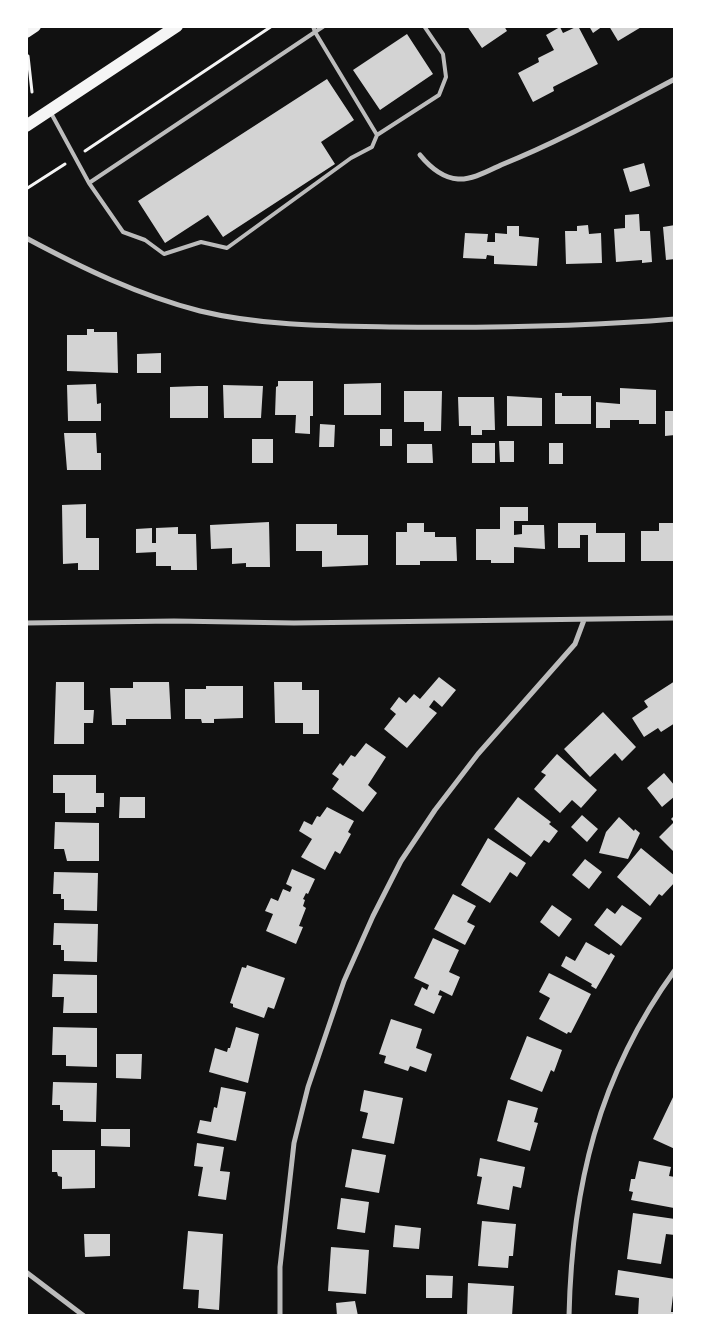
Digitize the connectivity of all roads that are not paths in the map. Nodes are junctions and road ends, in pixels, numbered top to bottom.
1 (35, 26) edge
2 (177, 26) edge
3 (313, 26) edge
4 (324, 26) edge
5 (424, 26) edge
6 (26, 32) edge
7 (315, 32) junction
8 (675, 79) edge
9 (50, 111) junction
10 (26, 126) edge
11 (376, 135) junction
12 (420, 155) dead end
13 (88, 183) junction
14 (26, 238) edge
15 (675, 319) edge
16 (675, 618) edge
17 (584, 620) junction
18 (26, 623) edge
19 (675, 970) edge
20 (26, 1272) edge
21 (84, 1316) edge
22 (280, 1316) edge
23 (569, 1316) edge

1 - 6 main road
2 - 9 main road
3 - 7 lane
4 - 7 lane
5 - 11 lane
7 - 11 lane
7 - 13 lane
8 - 12 street
9 - 10 main road
9 - 13 lane
11 - 13 lane
14 - 15 street
16 - 17 street
17 - 18 street
17 - 22 street
19 - 23 street
20 - 21 street

